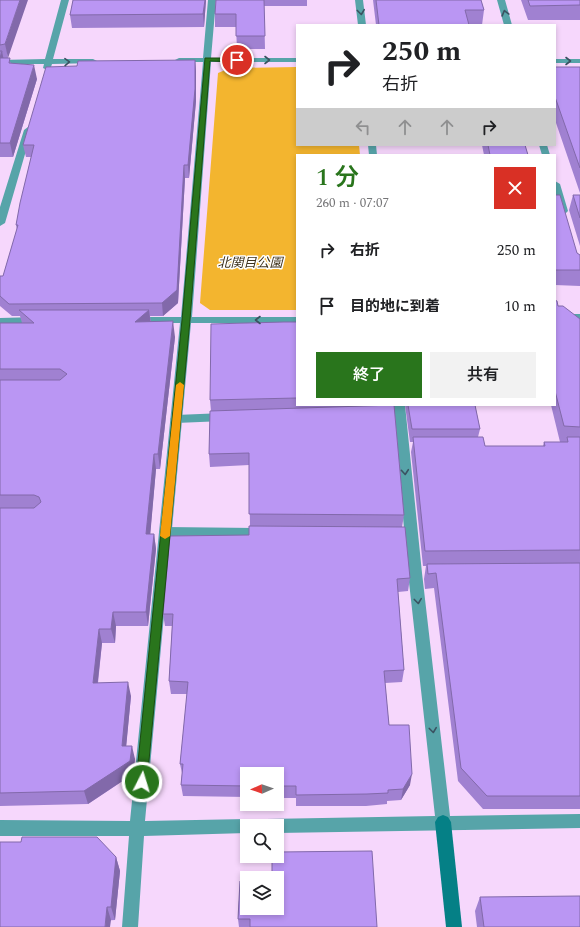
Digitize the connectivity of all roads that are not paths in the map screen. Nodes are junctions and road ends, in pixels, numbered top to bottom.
1 (65, 0) edge
2 (212, 0) edge
3 (359, 0) edge
4 (501, 0) edge
5 (362, 24) edge
6 (508, 24) edge
7 (167, 60) edge
8 (207, 60) junction
9 (296, 60) edge
10 (104, 61) edge
11 (556, 61) edge
12 (580, 61) edge
13 (0, 62) edge
14 (48, 62) junction
15 (44, 77) edge
16 (30, 123) edge
17 (556, 187) edge
18 (566, 222) edge
19 (0, 223) edge
20 (556, 317) edge
21 (580, 317) edge
22 (47, 320) edge
23 (124, 320) edge
24 (186, 320) junction
25 (296, 320) edge
26 (0, 321) edge
27 (397, 410) edge
28 (232, 417) edge
29 (176, 419) junction
30 (403, 447) junction
31 (418, 447) edge
32 (165, 532) junction
33 (276, 533) edge
34 (395, 534) edge
35 (411, 534) junction
36 (415, 573) junction
37 (430, 573) edge
38 (580, 821) edge
39 (443, 822) junction
40 (240, 826) edge
41 (284, 826) edge
42 (0, 828) edge
43 (137, 829) junction
44 (130, 927) edge
45 (454, 927) edge

1 - 14 street
2 - 8 street
3 -> 5 street
6 -> 4 street
7 - 8 street
8 -> 9 street
8 - 24 street
14 -> 10 street
11 -> 12 street
13 - 14 street
14 - 15 street
16 - 19 street
17 - 18 street
20 - 21 street
22 - 26 street
23 - 24 street
25 -> 24 street
24 - 29 street
27 - 30 street
28 - 29 street
29 - 32 street
30 - 31 street
30 -> 35 street
32 - 33 street
32 - 43 street
34 - 35 street
35 - 36 street
36 - 37 street
36 -> 39 street
38 - 39 street
39 - 41 street
39 - 45 street
40 - 43 street
42 - 43 street
43 - 44 street

